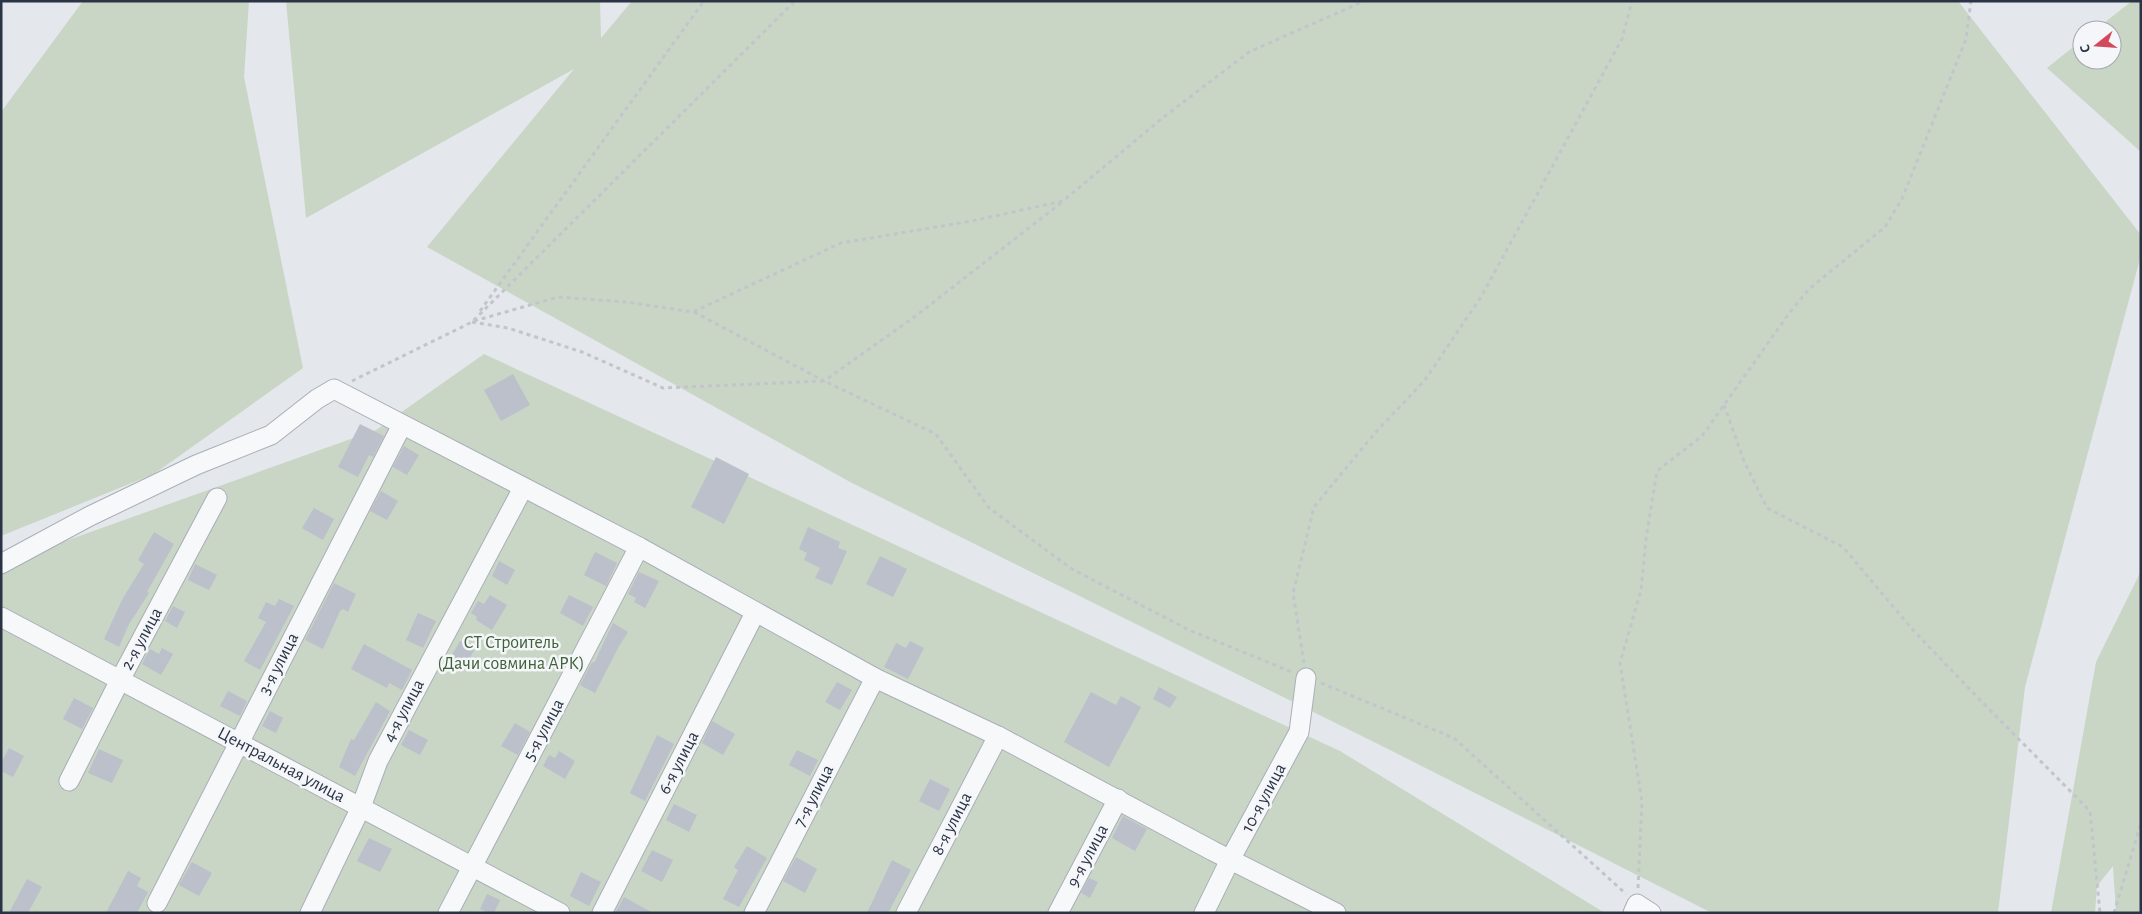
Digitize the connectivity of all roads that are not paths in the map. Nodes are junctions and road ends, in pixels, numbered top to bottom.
1 (402, 425) junction
2 (523, 488) junction
3 (217, 498) dead end
4 (639, 547) junction
5 (1, 564) edge
6 (755, 613) junction
7 (3, 622) edge
8 (875, 678) junction
9 (1306, 678) road end
10 (120, 680) junction
11 (998, 736) junction
12 (239, 743) junction
13 (69, 781) dead end
14 (1118, 800) junction
15 (361, 807) junction
16 (1230, 860) junction
17 (472, 866) junction
18 (157, 903) dead end
19 (310, 913) edge
20 (448, 913) edge
21 (560, 913) edge
22 (602, 913) edge
23 (754, 913) edge
24 (906, 913) edge
25 (1058, 913) edge
26 (1204, 913) edge
27 (1336, 913) edge

1 - 2 street
1 - 5 street
1 - 12 street, 3-я улица
2 - 4 street
2 - 15 street, 4-я улица
3 - 10 street, 2-я улица
4 - 6 street
4 - 17 street, 5-я улица
6 - 8 street
6 - 22 street, 6-я улица
7 - 10 street, Центральная улица
8 - 11 street
8 - 23 street, 7-я улица
9 - 16 street, 10-я улица
10 - 12 street, Центральная улица
10 - 13 street, 2-я улица
11 - 14 street
11 - 24 street, 8-я улица
12 - 15 street, Центральная улица
12 - 18 street, 3-я улица
14 - 16 street
14 - 25 street, 9-я улица
15 - 17 street, Центральная улица
15 - 19 street, 4-я улица
16 - 26 street, 10-я улица
16 - 27 street
17 - 20 street, 5-я улица
17 - 21 street, Центральная улица

